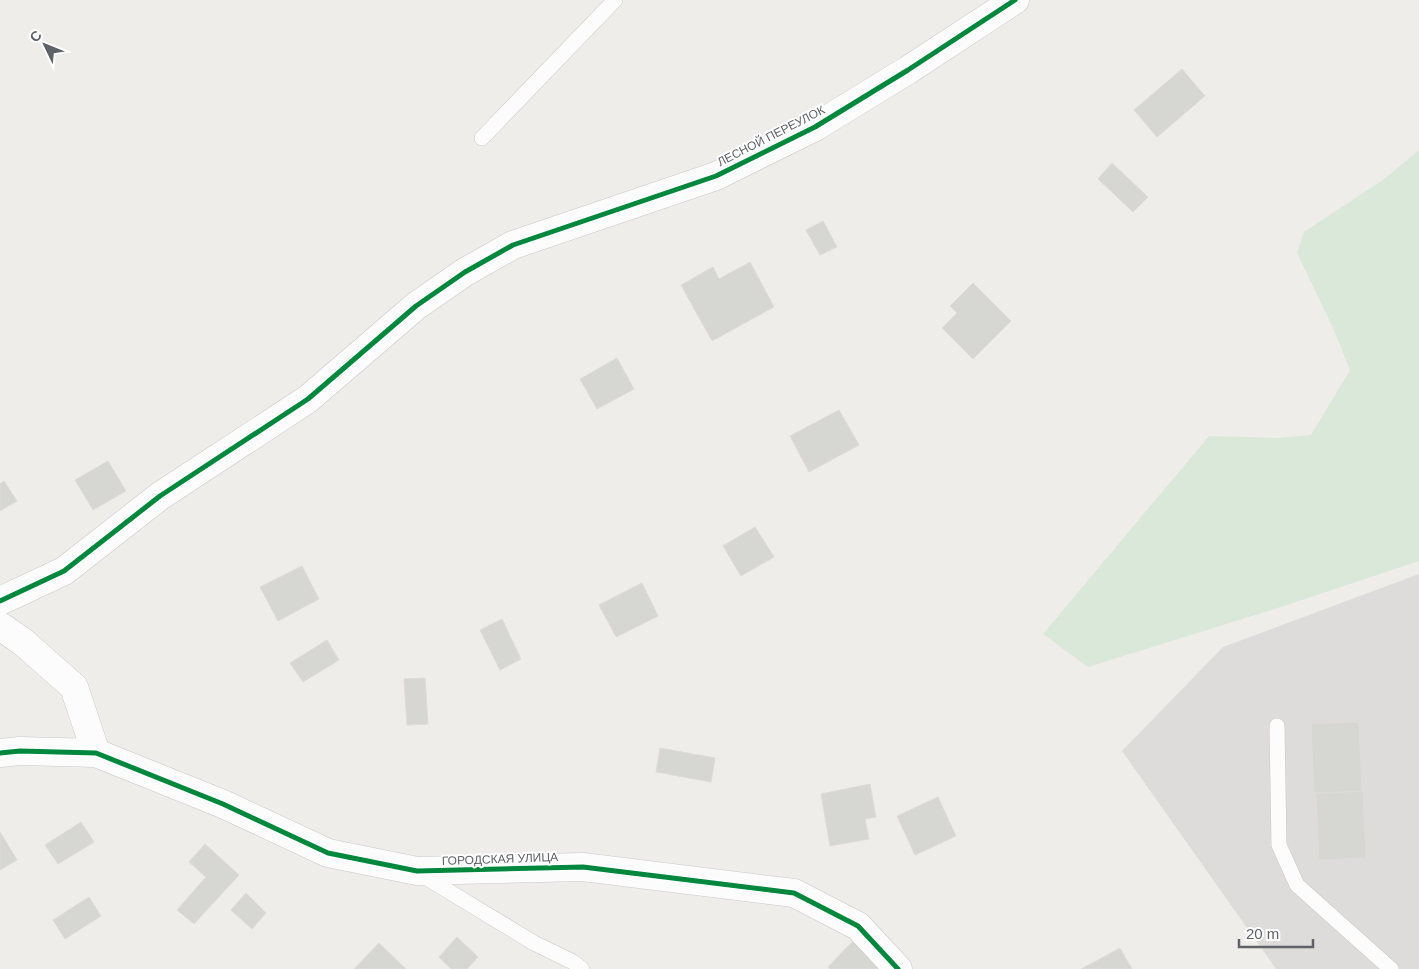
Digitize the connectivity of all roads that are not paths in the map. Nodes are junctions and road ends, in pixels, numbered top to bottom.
1 (615, 0) edge
2 (1015, 0) edge
3 (482, 138) dead end
4 (0, 601) edge
5 (0, 626) edge
6 (1277, 726) dead end
7 (0, 752) edge
8 (96, 753) junction
9 (417, 872) junction
10 (582, 969) edge
11 (898, 969) edge
12 (1392, 969) edge

1 - 3 lane
2 - 4 street, ЛЕСНОЙ ПЕРЕУЛОК
5 - 8 street
6 - 12 lane
7 - 8 street
8 - 9 street, ГОРОДСКАЯ УЛИЦА
9 - 10 lane
9 - 11 street, ГОРОДСКАЯ УЛИЦА

